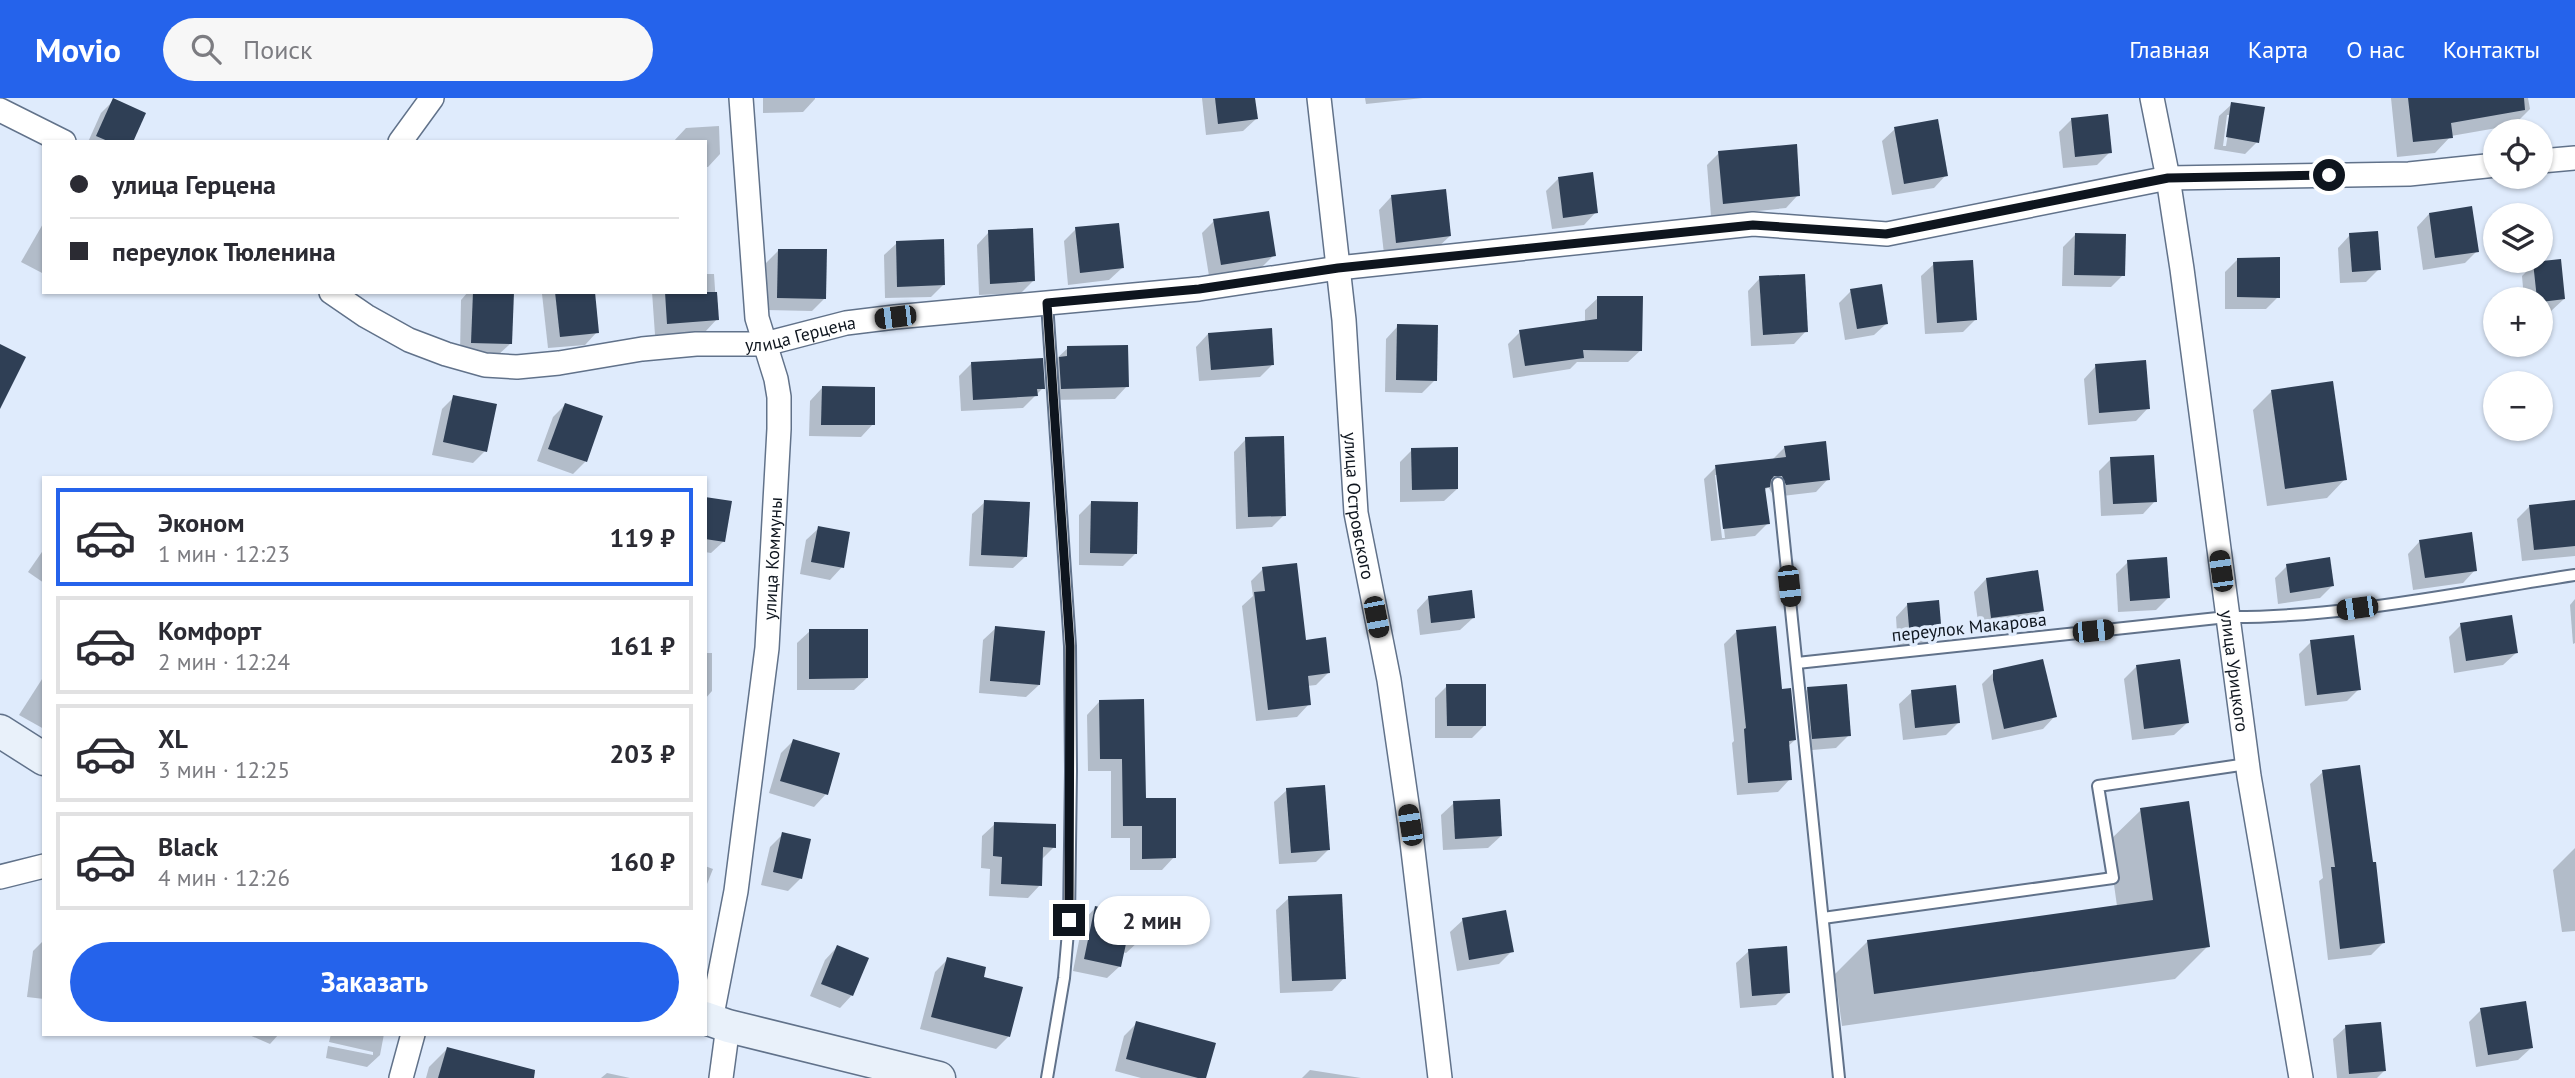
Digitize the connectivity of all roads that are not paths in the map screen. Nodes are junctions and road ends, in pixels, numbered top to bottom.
1 (432, 98) edge
2 (741, 98) edge
3 (1319, 98) edge
4 (2152, 98) edge
5 (0, 110) edge
6 (60, 140) edge
7 (401, 140) edge
8 (2575, 158) edge
9 (2553, 160) edge
10 (2483, 166) edge
11 (2168, 178) junction
12 (1338, 268) junction
13 (334, 294) edge
14 (1047, 303) junction
15 (765, 344) junction
16 (1778, 482) dead end
17 (2575, 576) edge
18 (2227, 617) junction
19 (1797, 663) junction
20 (0, 731) edge
21 (42, 758) edge
22 (2247, 764) junction
23 (42, 866) edge
24 (0, 877) edge
25 (1823, 918) junction
26 (715, 1021) edge
27 (412, 1036) edge
28 (401, 1078) edge
29 (721, 1078) edge
30 (939, 1078) edge
31 (1047, 1078) edge
32 (1440, 1078) edge
33 (1839, 1078) edge
34 (2301, 1078) edge

1 - 7 street
2 - 15 street, улица Коммуны
3 - 12 street, улица Островского
4 - 11 street, улица Урицкого
5 - 6 street
8 - 9 street
10 - 11 street, улица Герцена
11 - 12 street, улица Герцена
11 - 18 street, улица Урицкого
12 - 14 street, улица Герцена
12 - 32 street, улица Островского
13 - 15 street, улица Герцена
14 - 15 street, улица Герцена
14 - 31 lane
15 - 26 street, улица Коммуны
16 - 19 lane
17 - 18 lane, переулок Макарова
18 - 19 lane, переулок Макарова
18 - 22 street, улица Урицкого
19 - 25 lane
20 - 21 main road
22 - 25 lane
22 - 34 street, улица Урицкого
23 - 24 street
25 - 33 lane
26 - 29 street, улица Коммуны
26 - 30 main road
27 - 28 street

